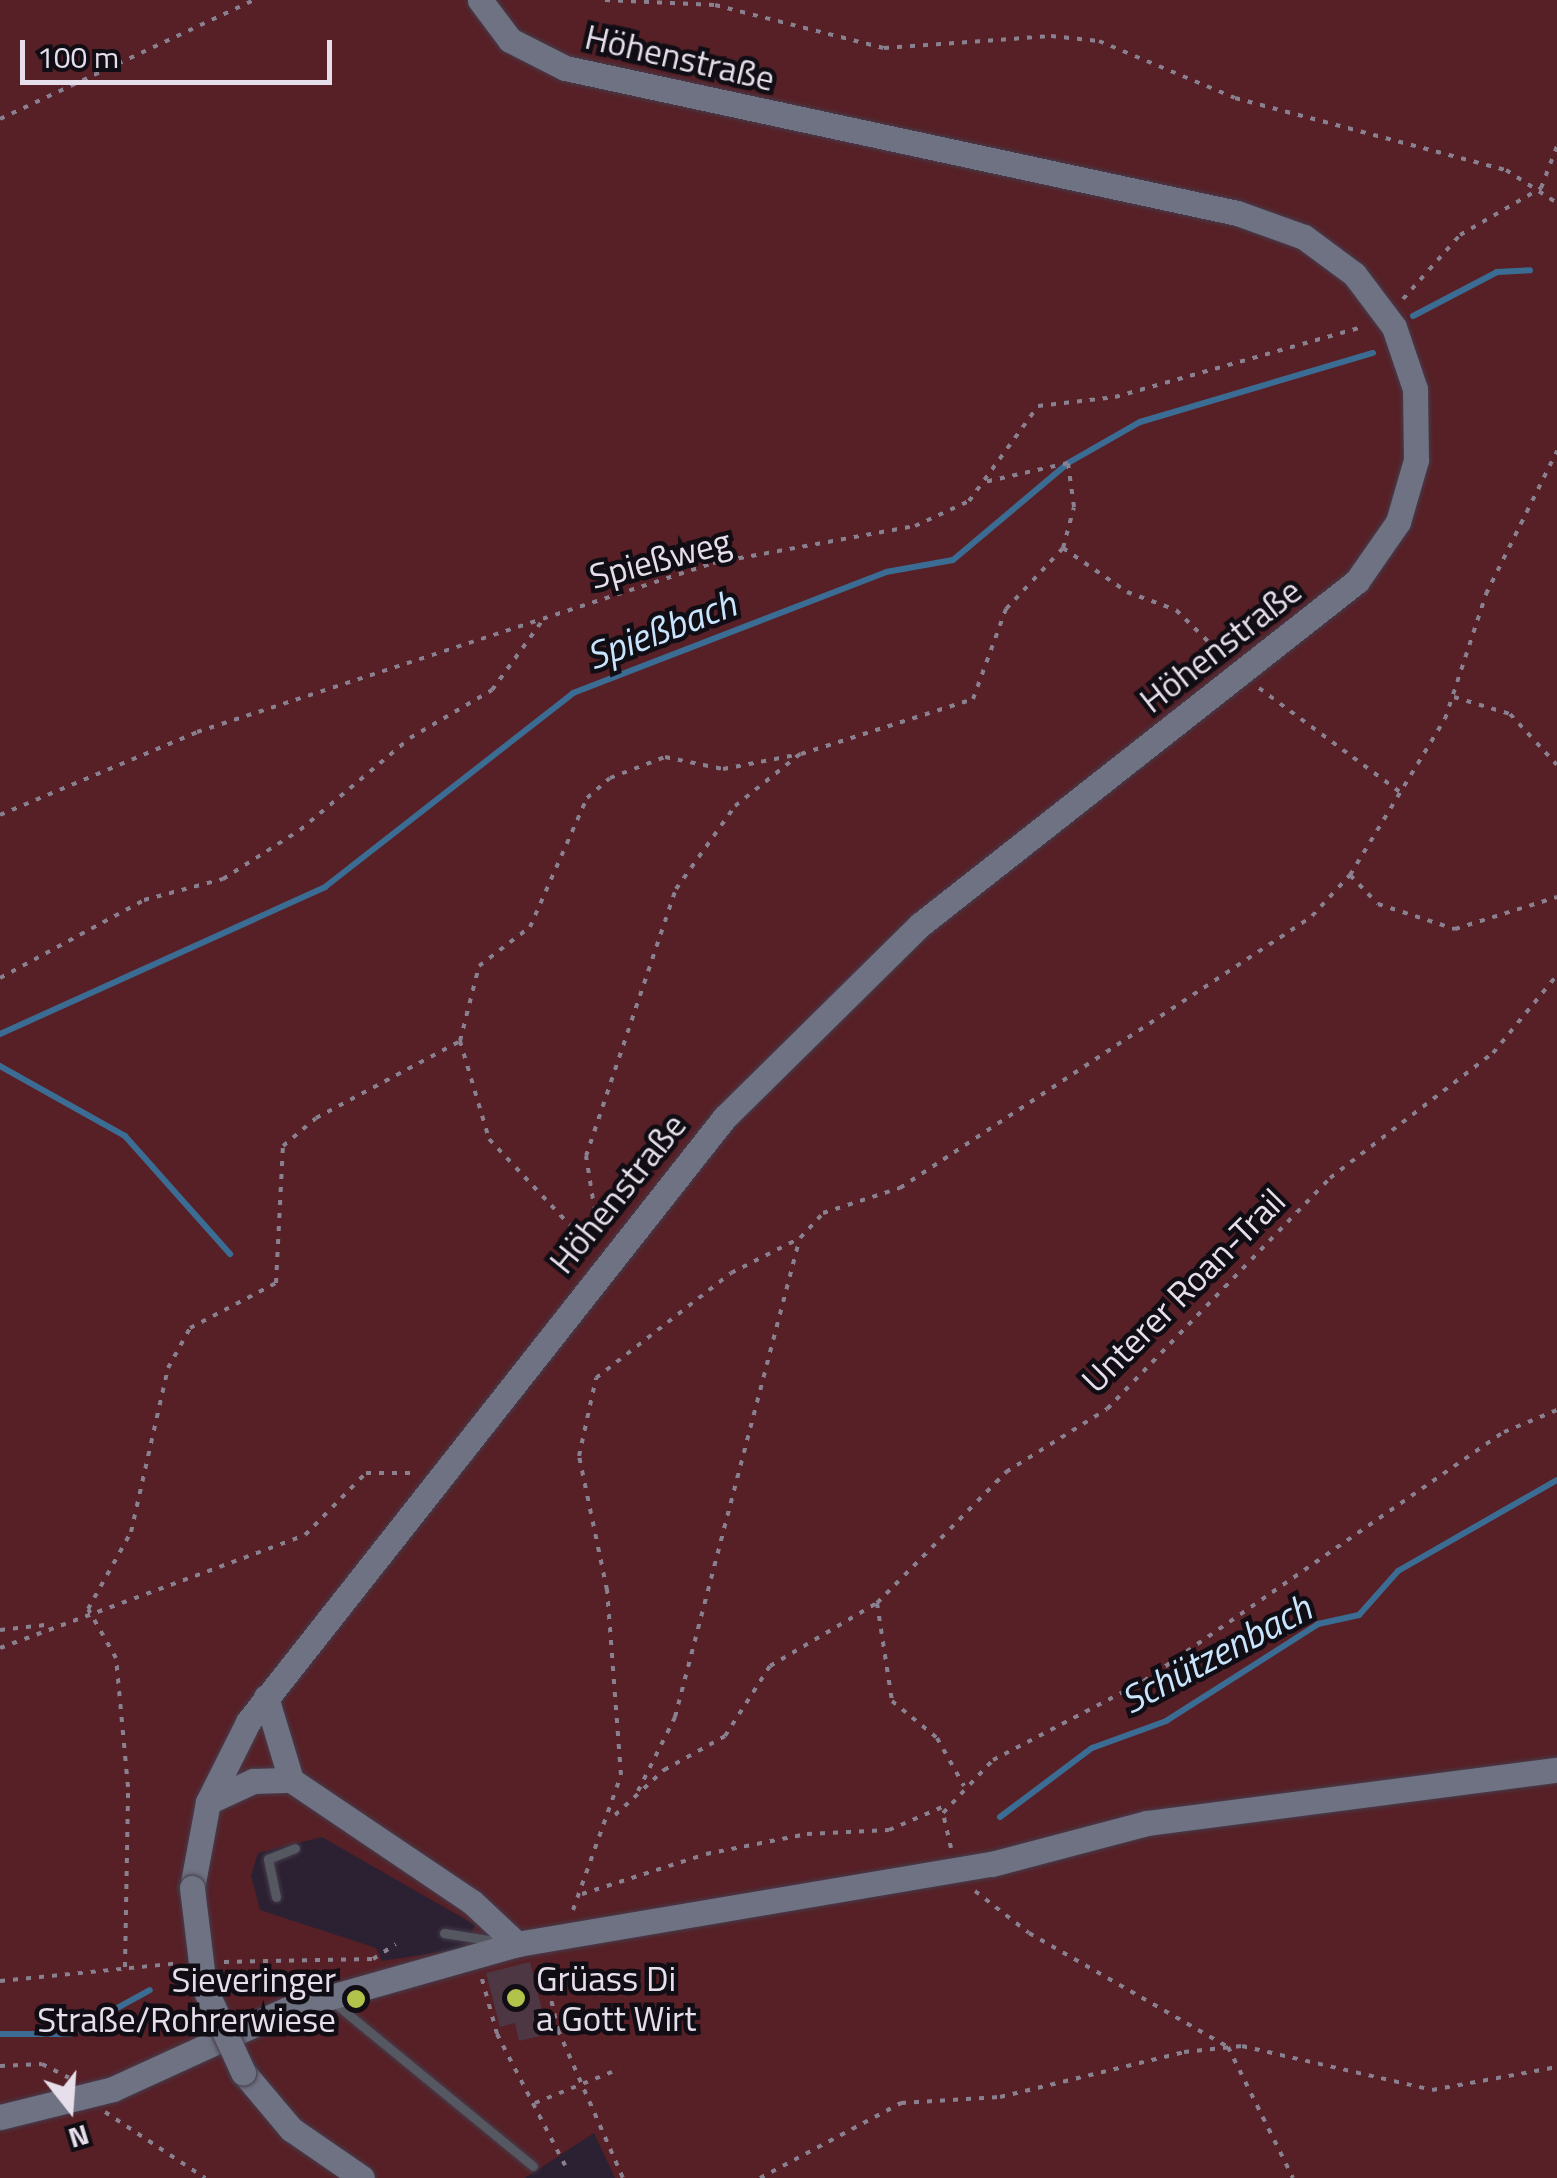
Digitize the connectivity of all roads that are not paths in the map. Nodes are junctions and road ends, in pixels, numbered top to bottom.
1 (480, 0) edge
2 (266, 1697) junction
3 (1557, 1770) edge
4 (291, 1780) junction
5 (208, 1802) junction
6 (295, 1848) dead end
7 (276, 1897) dead end
8 (444, 1933) dead end
9 (516, 1944) junction
10 (326, 1996) junction
11 (0, 2117) edge
12 (533, 2166) dead end
13 (362, 2178) edge

1 - 2 street, Höhenstraße
2 - 4 street
2 - 5 street, Höhenstraße
3 - 9 street
4 - 5 street
4 - 9 street
5 - 13 street, Höhenstraße, bridge
6 - 7 lane
8 - 9 lane
9 - 10 street
10 - 11 street
10 - 12 lane

